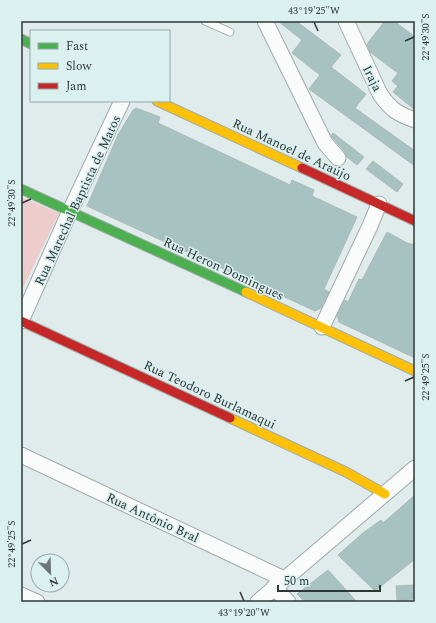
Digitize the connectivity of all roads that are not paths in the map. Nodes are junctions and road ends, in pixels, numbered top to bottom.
1 (205, 21) edge
2 (265, 21) edge
3 (346, 21) edge
4 (230, 32) dead end
5 (122, 102) edge
6 (159, 102) edge
7 (415, 120) edge
8 (338, 158) dead end
9 (21, 188) edge
10 (379, 204) junction
11 (70, 211) junction
12 (415, 221) edge
13 (21, 321) edge
14 (322, 327) junction
15 (415, 371) edge
16 (21, 455) edge
17 (415, 468) edge
18 (385, 494) junction
19 (279, 583) junction
20 (21, 595) edge
21 (37, 602) edge
22 (258, 602) edge
23 (288, 602) edge

1 - 4 lane
2 - 8 street
3 - 7 street, Iraja
5 - 11 street, Rua Marechal Baptista de Matos
6 - 10 street, Rua Manoel de Araújo
9 - 11 street, Rua Heron Domingues
10 - 12 street, Rua Manoel de Araújo
10 - 14 street
11 - 13 street, Rua Marechal Baptista de Matos
11 - 14 street, Rua Heron Domingues
13 - 18 street, Rua Teodoro Burlamaqui
14 - 15 street, Rua Heron Domingues
16 - 19 street, Rua Antônio Bral
17 - 18 street
18 - 19 street
19 - 22 street
19 - 23 street, Rua Antônio Bral
20 - 21 street

